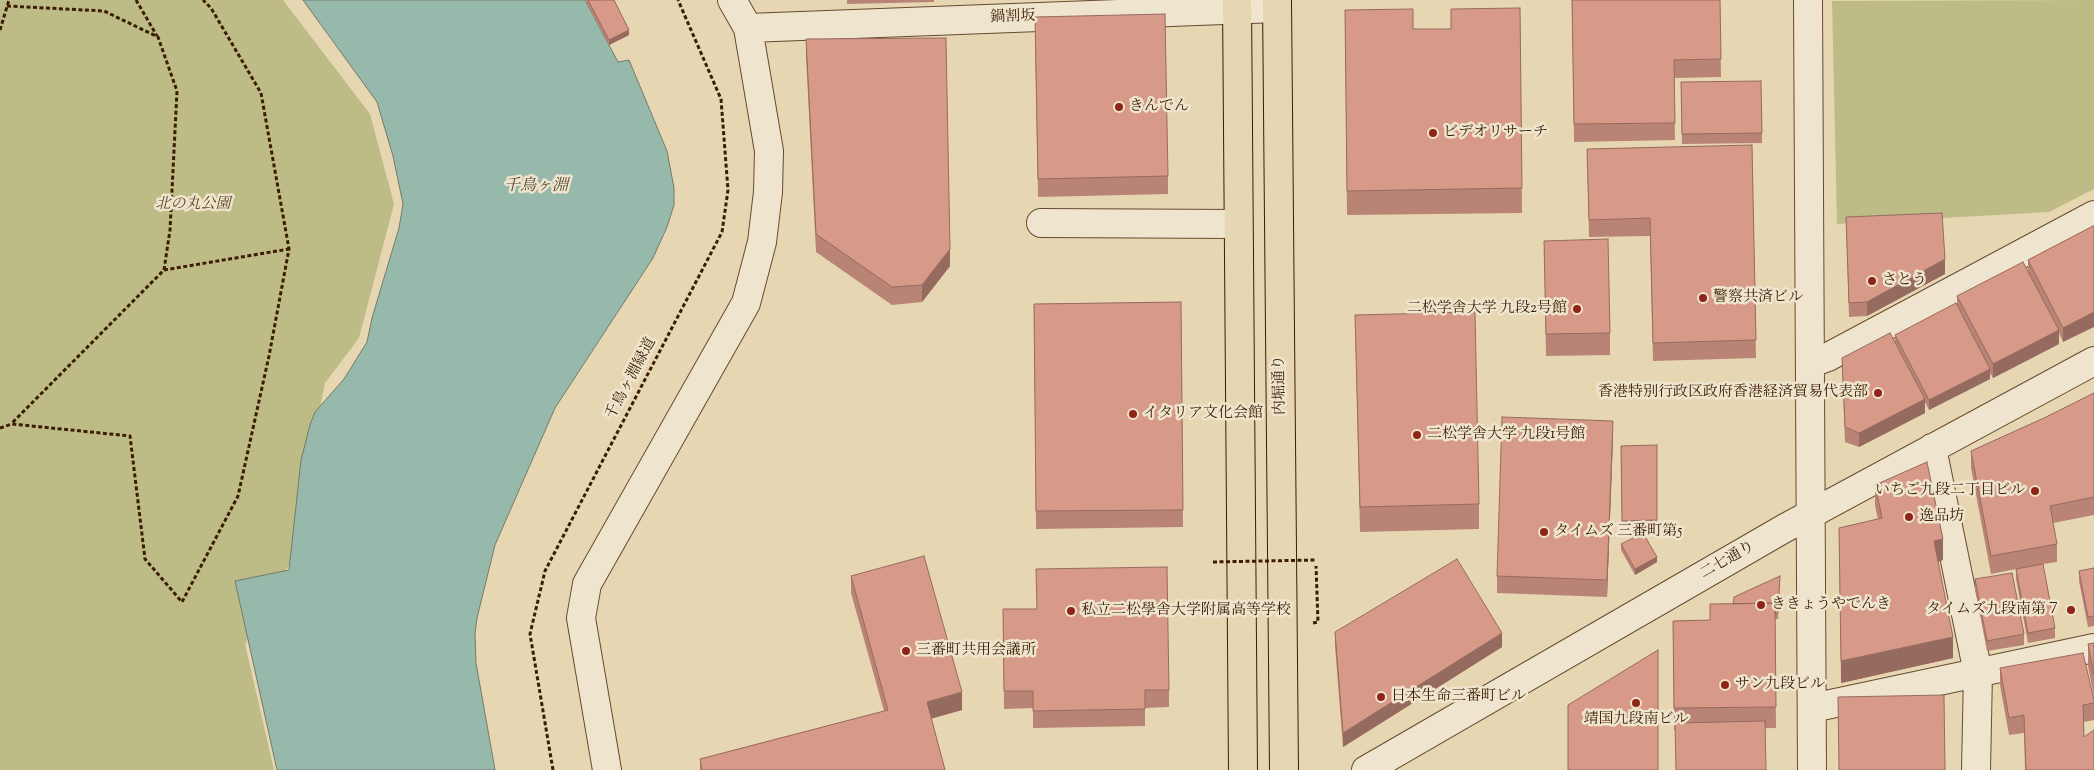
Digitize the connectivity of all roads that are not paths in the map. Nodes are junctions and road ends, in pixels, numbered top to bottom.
1 (732, 0) edge
2 (1808, 0) edge
3 (1237, 4) edge
4 (1277, 4) edge
5 (748, 28) junction
6 (2094, 215) edge
7 (1041, 223) dead end
8 (1238, 224) junction
9 (2094, 361) edge
10 (1812, 363) junction
11 (1932, 448) junction
12 (1813, 513) junction
13 (2094, 648) edge
14 (1978, 673) junction
15 (1812, 708) junction
16 (607, 770) edge
17 (1243, 770) edge
18 (1284, 770) edge
19 (1366, 770) edge
20 (1812, 770) edge
21 (1976, 770) edge

1 - 5 street
2 - 10 street
3 - 4 street, 鍋割坂
3 - 5 street, 鍋割坂
3 - 8 main road
4 - 18 main road, 内堀通り
5 - 16 street
6 - 10 street
7 - 8 street
8 - 17 main road
9 - 11 street, 二七通り
10 - 12 street
11 - 12 street, 二七通り
11 - 14 street
12 - 15 street
12 - 19 street, 二七通り
13 - 14 street
14 - 15 street
14 - 21 street
15 - 20 street

